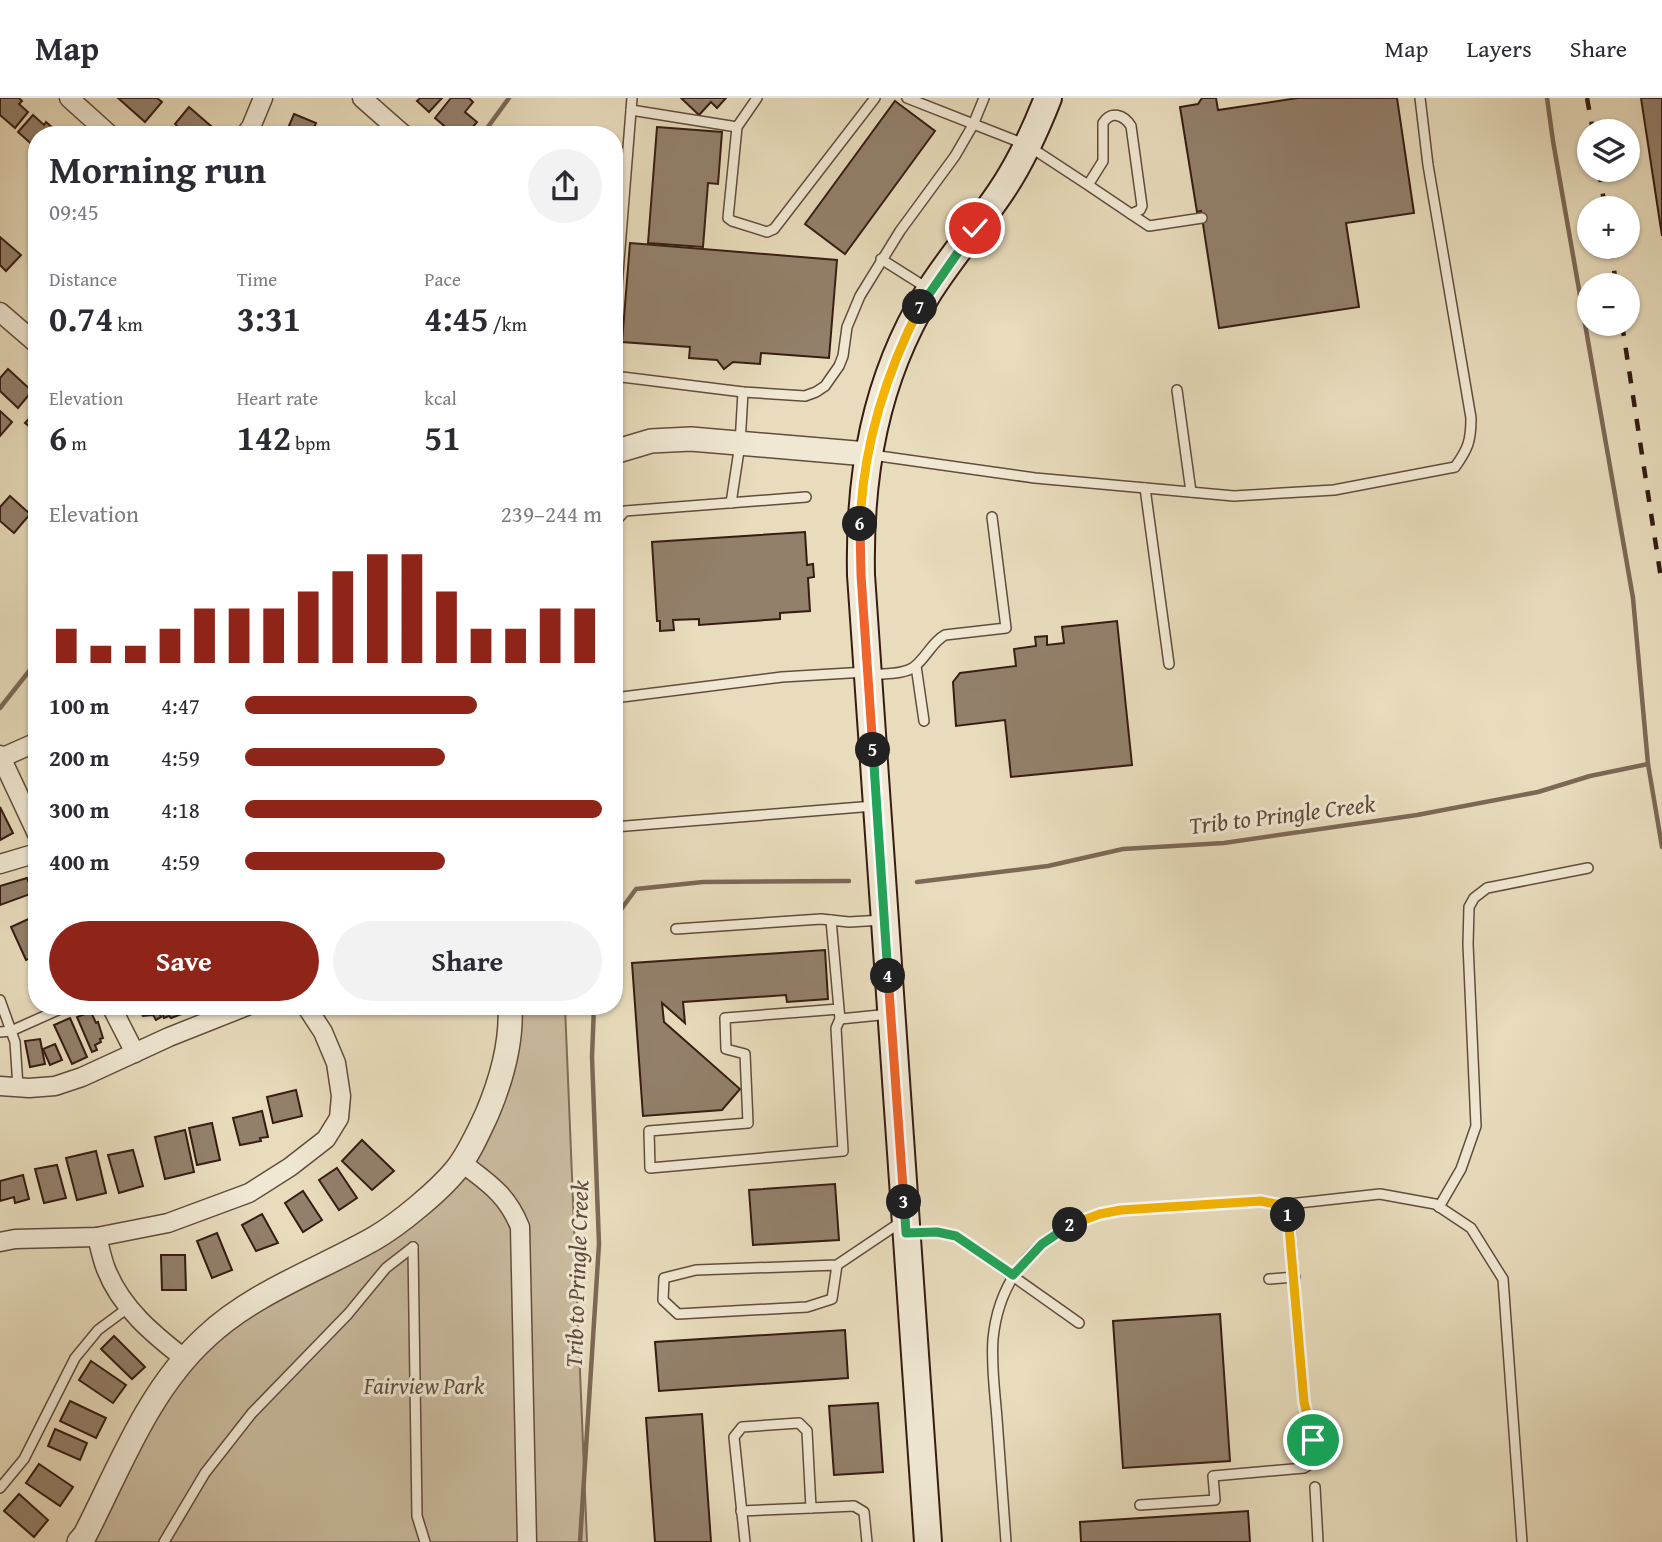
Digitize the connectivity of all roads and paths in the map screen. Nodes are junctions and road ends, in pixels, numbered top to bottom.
1 (69, 98) edge
2 (263, 98) edge
3 (362, 98) edge
4 (632, 98) edge
5 (757, 98) edge
6 (875, 98) edge
7 (907, 98) edge
8 (984, 98) edge
9 (1048, 98) edge
10 (1420, 98) edge
11 (631, 110) junction
12 (974, 125) junction
13 (100, 126) edge
14 (251, 126) edge
15 (394, 126) edge
16 (737, 127) junction
17 (1027, 145) junction
18 (1088, 185) junction
19 (623, 211) edge
20 (1131, 214) junction
21 (1202, 218) dead end
22 (881, 259) junction
23 (930, 290) junction
24 (0, 312) edge
25 (28, 336) edge
26 (623, 377) edge
27 (1177, 390) dead end
28 (743, 392) junction
29 (740, 444) junction
30 (623, 449) edge
31 (867, 454) junction
32 (1145, 488) junction
33 (1191, 492) junction
34 (806, 497) dead end
35 (731, 503) junction
36 (623, 513) edge
37 (992, 517) dead end
38 (1170, 664) dead end
39 (916, 666) junction
40 (868, 674) junction
41 (623, 697) edge
42 (924, 721) dead end
43 (28, 746) edge
44 (1, 756) edge
45 (877, 806) junction
46 (28, 814) edge
47 (623, 826) edge
48 (28, 856) edge
49 (0, 864) edge
50 (1588, 868) dead end
51 (831, 920) junction
52 (884, 920) junction
53 (676, 929) dead end
54 (0, 1000) edge
55 (839, 1014) junction
56 (891, 1014) junction
57 (47, 1015) edge
58 (116, 1015) edge
59 (221, 1015) edge
60 (312, 1015) edge
61 (511, 1015) edge
62 (11, 1031) junction
63 (0, 1032) edge
64 (135, 1053) junction
65 (9, 1087) edge
66 (461, 1162) junction
67 (1280, 1205) junction
68 (1439, 1207) junction
69 (906, 1226) junction
70 (97, 1237) junction
71 (0, 1242) edge
72 (836, 1265) junction
73 (1013, 1275) junction
74 (1295, 1277) junction
75 (1269, 1279) dead end
76 (129, 1307) junction
77 (1079, 1322) dead end
78 (185, 1359) junction
79 (1315, 1487) dead end
80 (0, 1488) edge
81 (1140, 1505) dead end
82 (811, 1507) junction
83 (741, 1511) junction
84 (79, 1542) edge
85 (164, 1542) edge
86 (425, 1542) edge
87 (527, 1542) edge
88 (745, 1542) edge
89 (867, 1542) edge
90 (916, 1542) edge
91 (928, 1542) edge
92 (1006, 1542) edge
93 (1318, 1542) edge
94 (1522, 1542) edge

1 - 13 street
2 - 14 street
3 - 15 street
4 - 11 lane
5 - 16 lane
6 - 16 lane
7 - 12 lane
8 - 12 lane
9 - 17 main road
10 - 33 lane
11 - 16 lane
11 - 19 lane
12 - 17 lane
12 - 22 lane
17 - 18 lane
17 - 23 main road
18 - 20 lane
18 - 20 lane
20 - 21 lane
22 - 23 lane
22 - 28 lane
23 - 31 main road
24 - 25 street
26 - 28 lane
27 - 33 lane
28 - 29 lane
29 - 30 street
29 - 31 street
29 - 35 lane
31 - 32 lane
31 - 40 main road
32 - 33 lane
32 - 38 lane
34 - 35 lane
35 - 36 lane
37 - 39 lane
39 - 40 lane
39 - 42 lane
40 - 41 lane
40 - 45 main road
43 - 44 street
44 - 46 street
45 - 47 lane
45 - 52 main road
48 - 49 street
50 - 68 lane
51 - 52 lane
51 - 53 lane
51 - 55 lane
52 - 56 main road
54 - 62 lane
55 - 55 lane
55 - 56 lane
56 - 69 main road
57 - 62 lane
58 - 64 street
59 - 64 street
60 - 70 street
61 - 66 street
62 - 63 lane
62 - 65 lane
64 - 65 street
66 - 78 street
66 - 87 street
67 - 68 lane
67 - 73 lane
67 - 74 lane
68 - 94 lane
69 - 72 lane
69 - 73 lane
69 - 91 main road
70 - 71 street
70 - 76 street
72 - 72 lane
73 - 77 lane
73 - 92 lane
74 - 75 lane
74 - 81 lane
76 - 78 street
76 - 80 lane
78 - 84 street
79 - 93 lane
82 - 83 lane
82 - 83 lane
82 - 89 lane
83 - 88 lane
85 - 86 lane
90 - 91 lane

